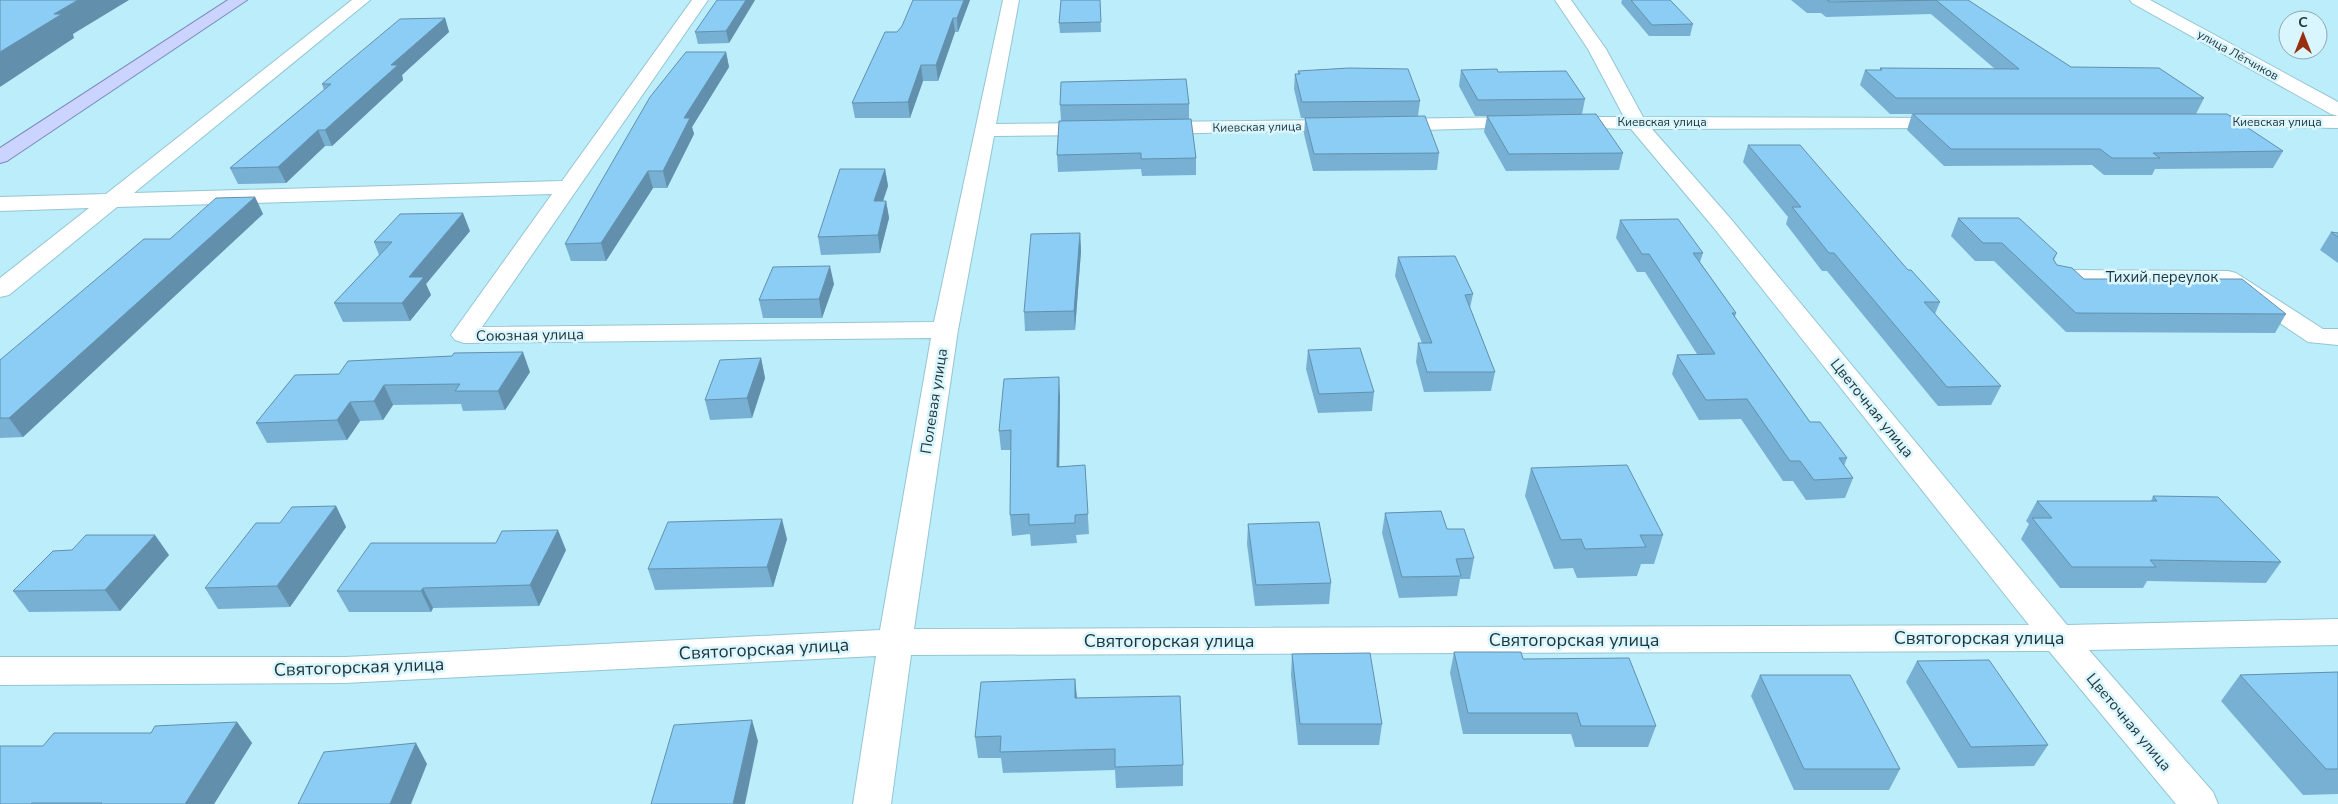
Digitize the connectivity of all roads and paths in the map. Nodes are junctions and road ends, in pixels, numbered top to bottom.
1 (239, 0) edge
2 (362, 0) edge
3 (700, 0) edge
4 (1011, 0) edge
5 (1563, 0) edge
6 (2138, 0) edge
7 (2338, 110) edge
8 (1636, 122) junction
9 (1962, 122) edge
10 (2180, 122) edge
11 (2338, 122) edge
12 (1114, 128) edge
13 (1134, 128) edge
14 (986, 130) junction
15 (0, 157) edge
16 (569, 187) junction
17 (112, 201) junction
18 (0, 204) edge
19 (2058, 277) edge
20 (0, 290) edge
21 (945, 330) junction
22 (2338, 337) edge
23 (2338, 632) edge
24 (2058, 638) junction
25 (895, 642) junction
26 (0, 671) edge
27 (872, 804) edge
28 (2199, 804) edge

1 - 15 main road
2 - 17 street
3 - 16 street, Союзная улица
4 - 14 street, Полевая улица
5 - 8 street, Цветочная улица
6 - 7 street, улица Лётчиков
8 - 9 street, Киевская улица
8 - 13 street, Киевская улица
8 - 24 street, Цветочная улица
10 - 11 street, Киевская улица
12 - 14 street
14 - 21 street, Полевая улица
16 - 17 street
16 - 21 street, Союзная улица
17 - 18 street
17 - 20 street
19 - 22 street, Тихий переулок
21 - 25 street, Полевая улица
23 - 24 street, Святогорская улица
24 - 25 street, Святогорская улица
24 - 28 street, Цветочная улица
25 - 26 street, Святогорская улица
25 - 27 street, Полевая улица

